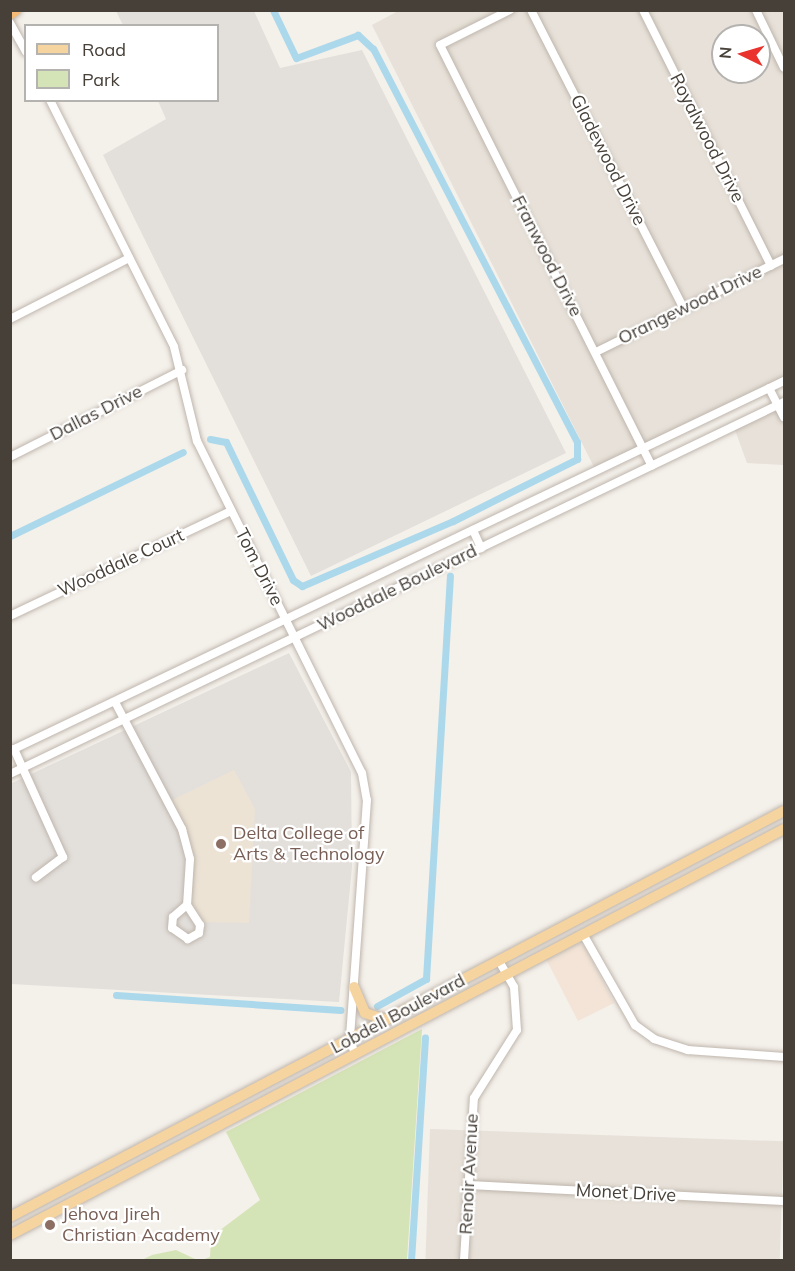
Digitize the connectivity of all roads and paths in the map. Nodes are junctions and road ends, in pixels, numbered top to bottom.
1 (15, 10) edge
2 (510, 10) edge
3 (531, 10) edge
4 (642, 10) edge
5 (756, 10) edge
6 (10, 13) edge
7 (10, 23) edge
8 (24, 48) edge
9 (784, 68) edge
10 (51, 102) edge
11 (129, 258) junction
12 (784, 259) edge
13 (771, 266) junction
14 (684, 309) junction
15 (10, 319) edge
16 (596, 352) junction
17 (182, 370) junction
18 (777, 384) edge
19 (782, 403) edge
20 (784, 417) edge
21 (643, 448) junction
22 (10, 457) edge
23 (652, 466) junction
24 (231, 511) junction
25 (473, 530) junction
26 (481, 548) junction
27 (10, 616) edge
28 (286, 621) junction
29 (295, 637) junction
30 (115, 702) junction
31 (124, 720) junction
32 (12, 750) edge
33 (24, 768) junction
34 (10, 774) edge
35 (784, 811) edge
36 (784, 829) edge
37 (736, 836) junction
38 (744, 850) junction
39 (36, 877) dead end
40 (188, 904) dead end
41 (583, 934) junction
42 (545, 937) junction
43 (552, 950) junction
44 (499, 961) junction
45 (506, 974) junction
46 (354, 987) junction
47 (386, 1020) junction
48 (350, 1040) junction
49 (355, 1054) junction
50 (784, 1057) edge
51 (265, 1084) junction
52 (235, 1117) junction
53 (198, 1119) junction
54 (206, 1133) junction
55 (95, 1173) junction
56 (468, 1185) junction
57 (784, 1201) edge
58 (68, 1205) junction
59 (10, 1217) edge
60 (10, 1235) edge
61 (464, 1260) edge

1 - 6 highway
2 - 16 street, Franwood Drive
3 - 14 street, Gladewood Drive
4 - 13 street, Royalwood Drive
5 - 9 street
7 - 8 street
10 - 11 street, Tom Drive
11 - 15 street
11 - 17 street, Tom Drive
12 - 13 street, Orangewood Drive
13 - 14 street, Orangewood Drive
14 - 16 street, Orangewood Drive
16 - 21 street, Franwood Drive
17 - 22 street, Dallas Drive
17 - 24 street, Tom Drive
18 - 19 street
18 - 21 street, Wooddale Boulevard
19 - 20 street
19 - 23 street, Wooddale Boulevard
21 - 23 street, Franwood Drive
21 - 25 street, Wooddale Boulevard
23 - 26 street, Wooddale Boulevard
24 - 27 street, Wooddale Court
24 - 28 street, Tom Drive
25 - 26 street
25 - 28 street, Wooddale Boulevard
26 - 29 street, Wooddale Boulevard
28 - 29 street, Tom Drive
28 - 30 street, Wooddale Boulevard
29 - 31 street, Wooddale Boulevard
29 - 46 street, Tom Drive
30 - 31 street
30 - 32 street, Wooddale Boulevard
31 - 33 street, Wooddale Boulevard
31 - 40 street
32 - 33 street
33 - 34 street, Wooddale Boulevard
33 - 39 street
35 - 37 main road, Lobdell Boulevard
36 - 38 main road, Lobdell Boulevard
37 - 38 main road
37 - 42 main road, Lobdell Boulevard
38 - 41 main road, Lobdell Boulevard
41 - 43 main road, Lobdell Boulevard
41 - 50 street
42 - 43 street
42 - 44 main road, Lobdell Boulevard
43 - 45 main road, Lobdell Boulevard
44 - 45 street, Renoir Avenue
44 - 47 main road, Lobdell Boulevard
45 - 49 main road, Lobdell Boulevard
45 - 56 street, Renoir Avenue
46 - 47 main road
46 - 48 street, Tom Drive
47 - 48 main road, Lobdell Boulevard
48 - 49 street, Tom Drive
48 - 51 main road, Lobdell Boulevard
49 - 52 main road, Lobdell Boulevard
51 - 52 main road
51 - 53 main road, Lobdell Boulevard
52 - 54 main road, Lobdell Boulevard
53 - 54 main road
53 - 55 main road, Lobdell Boulevard
54 - 58 main road, Lobdell Boulevard
55 - 58 main road
55 - 59 main road, Lobdell Boulevard
56 - 57 street, Monet Drive
56 - 61 street, Renoir Avenue
58 - 60 main road, Lobdell Boulevard

